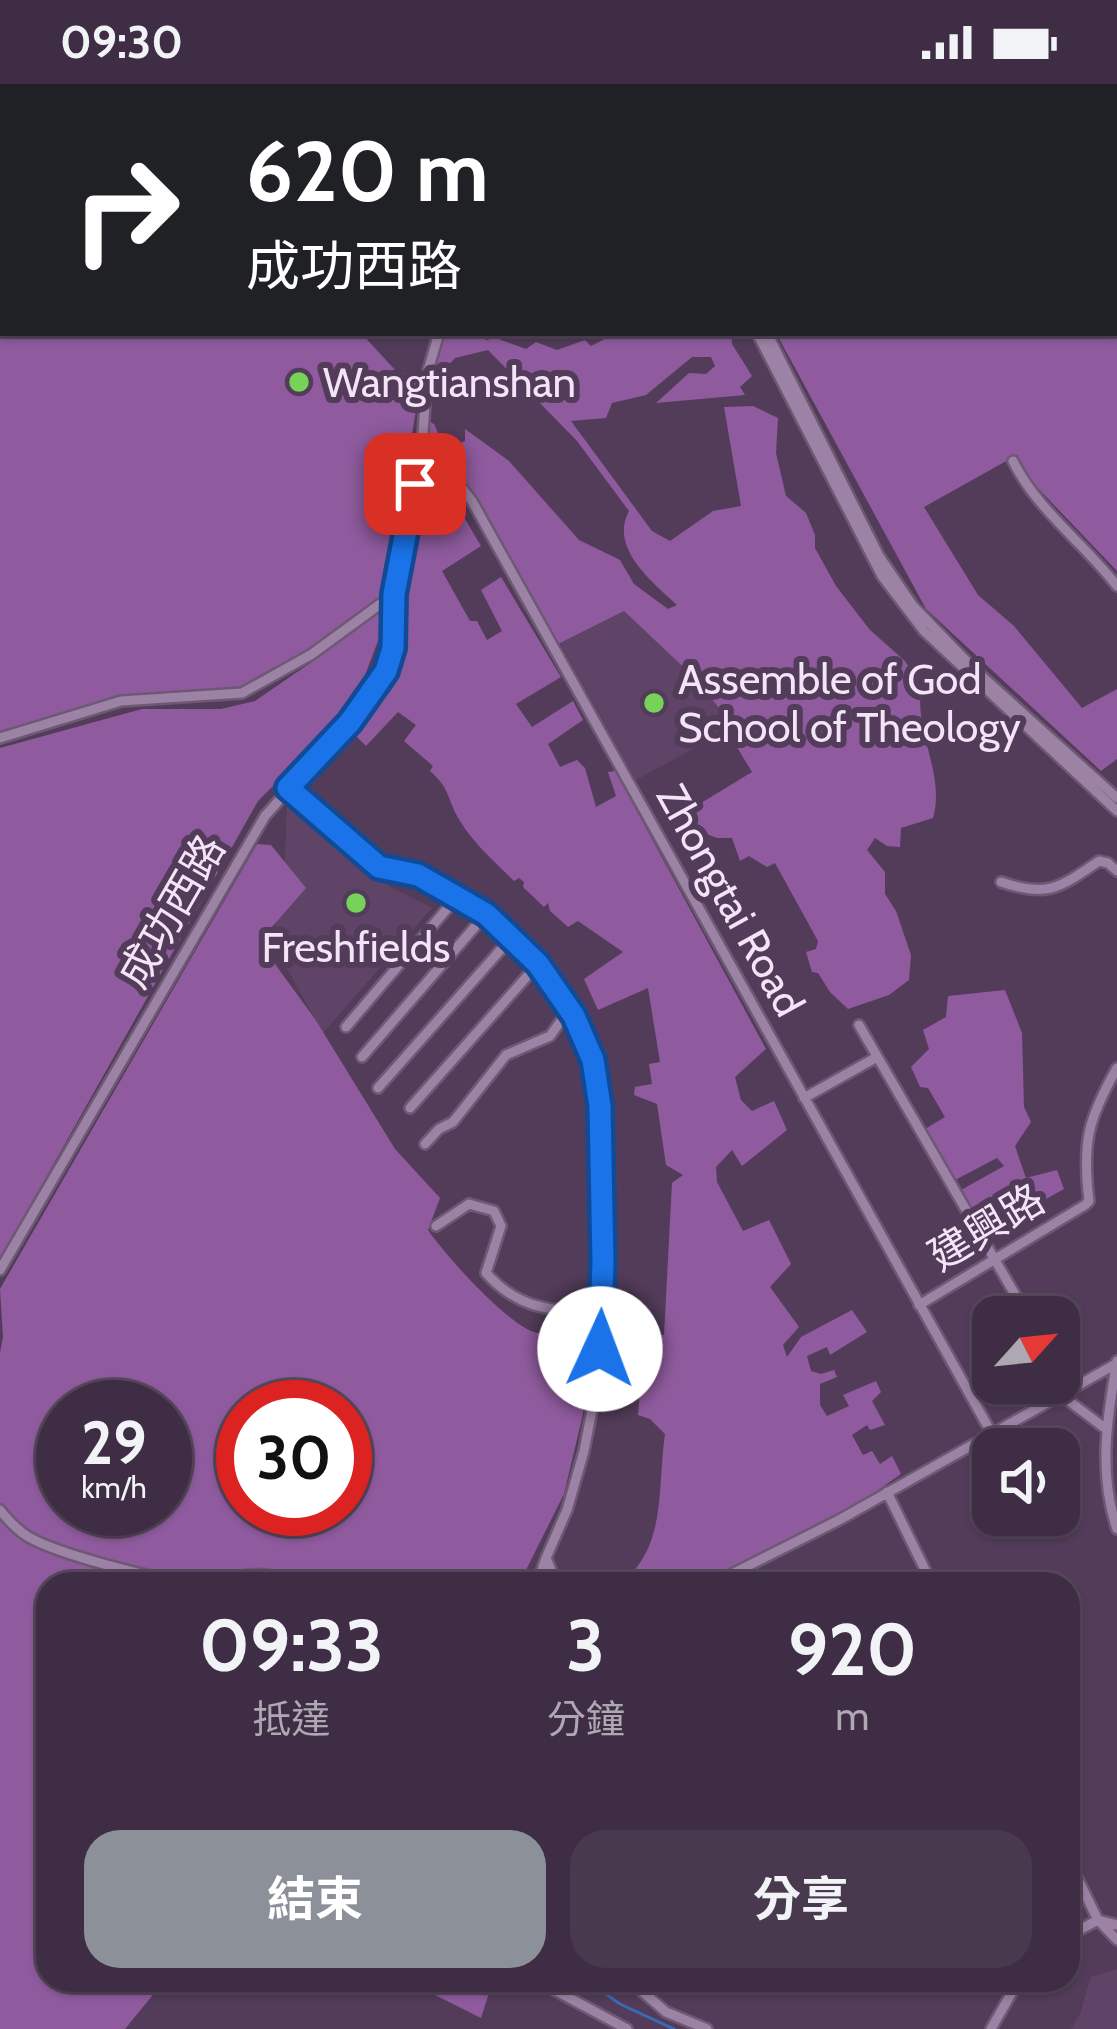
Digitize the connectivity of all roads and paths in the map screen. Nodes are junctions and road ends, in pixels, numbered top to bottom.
1 (438, 336) edge
2 (759, 336) edge
3 (768, 336) edge
4 (773, 354) junction
5 (422, 448) junction
6 (1013, 461) dead end
7 (1117, 586) edge
8 (394, 594) junction
9 (927, 629) junction
10 (0, 738) edge
11 (288, 788) junction
12 (1117, 798) edge
13 (1117, 812) edge
14 (1117, 871) edge
15 (1000, 882) dead end
16 (458, 897) junction
17 (486, 914) junction
18 (512, 937) junction
19 (538, 964) junction
20 (574, 1016) junction
21 (860, 1025) dead end
22 (346, 1027) dead end
23 (362, 1057) dead end
24 (877, 1057) junction
25 (1117, 1068) edge
26 (378, 1088) dead end
27 (804, 1098) junction
28 (410, 1108) dead end
29 (425, 1144) dead end
30 (436, 1226) dead end
31 (995, 1260) junction
32 (0, 1270) edge
33 (1016, 1296) edge
34 (919, 1305) junction
35 (602, 1314) junction
36 (1117, 1363) edge
37 (1080, 1384) edge
38 (1045, 1404) edge
39 (1073, 1404) edge
40 (989, 1428) edge
41 (1003, 1428) edge
42 (1106, 1429) junction
43 (972, 1445) edge
44 (887, 1492) junction
45 (0, 1510) edge
46 (1117, 1529) edge
47 (547, 1558) junction
48 (143, 1572) edge
49 (542, 1572) edge
50 (552, 1572) edge
51 (735, 1572) edge
52 (926, 1572) edge
53 (1080, 1883) edge
54 (1098, 1920) junction
55 (1117, 1925) edge
56 (1080, 1930) edge
57 (1117, 1940) edge
58 (558, 1992) edge
59 (643, 1992) edge
60 (1012, 1992) edge
61 (627, 2029) edge
62 (707, 2029) edge
63 (991, 2029) edge

1 - 5 street
2 - 4 street
3 - 4 street
4 - 9 street
5 - 8 street, 成功西路
5 - 27 street, Zhongtai Road
6 - 7 street
8 - 10 street
8 - 11 street, 成功西路
9 - 12 street
9 - 13 street
11 - 16 street
11 - 32 street, 成功西路
14 - 15 street
16 - 17 street
16 - 22 street
17 - 18 street
17 - 23 street
18 - 19 street
18 - 26 street
19 - 20 street
19 - 28 street
20 - 29 street
20 - 35 street
21 - 24 street
24 - 27 street
24 - 31 street
25 - 31 street, 建興路
27 - 34 street, Zhongtai Road
30 - 35 street
31 - 33 street
31 - 34 street, 建興路
34 - 40 street, Zhongtai Road
35 - 47 street
36 - 37 street
36 - 42 street
38 - 41 street
39 - 42 street
42 - 46 street
43 - 44 street
44 - 51 street
44 - 52 street
45 - 48 street
47 - 49 street
47 - 50 street
53 - 54 street
54 - 55 street
54 - 56 street
54 - 57 street
58 - 61 street
59 - 62 street
60 - 63 street

